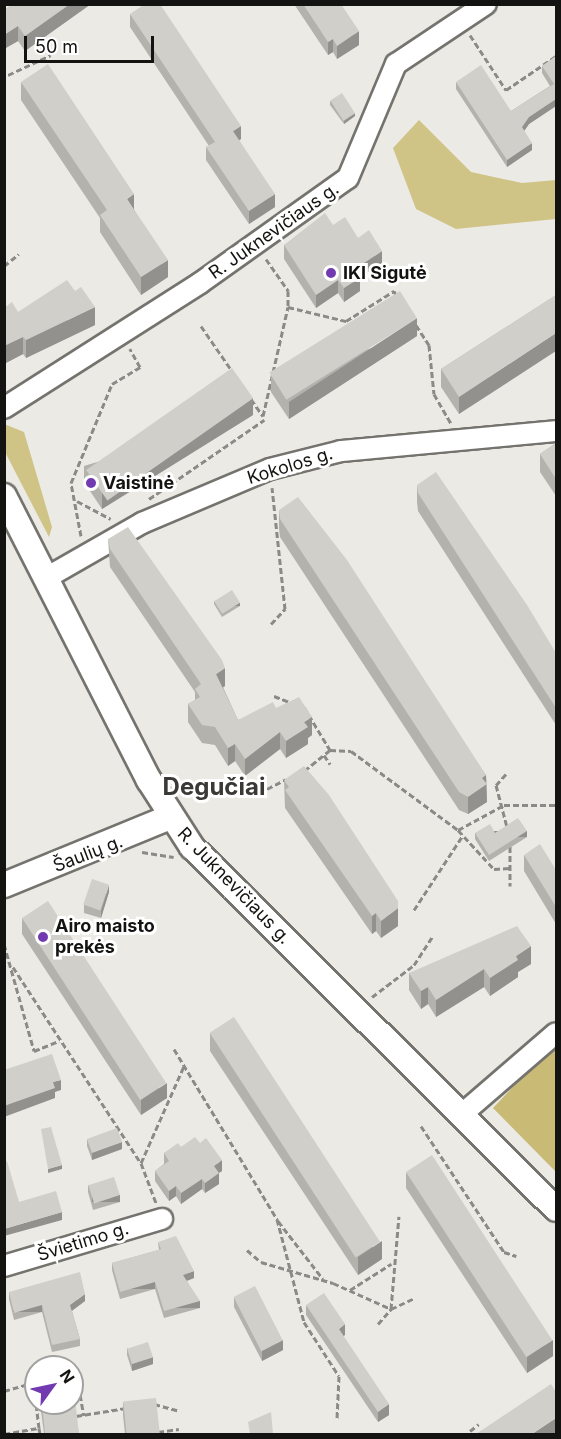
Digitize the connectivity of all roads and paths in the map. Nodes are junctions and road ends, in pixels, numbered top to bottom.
1 (486, 4) edge
2 (461, 20) junction
3 (51, 55) dead end
4 (556, 56) edge
5 (8, 75) dead end
6 (506, 90) junction
7 (497, 96) edge
8 (256, 245) junction
9 (19, 254) dead end
10 (4, 266) edge
11 (399, 300) edge
12 (288, 307) junction
13 (411, 318) edge
14 (201, 326) dead end
15 (122, 335) junction
16 (238, 380) edge
17 (244, 389) edge
18 (4, 408) edge
19 (264, 420) dead end
20 (556, 431) edge
21 (457, 441) junction
22 (270, 469) junction
23 (4, 496) edge
24 (77, 501) junction
25 (146, 501) dead end
26 (131, 529) junction
27 (80, 559) junction
28 (46, 578) junction
29 (271, 624) dead end
30 (274, 696) dead end
31 (330, 750) junction
32 (324, 755) junction
33 (330, 764) dead end
34 (506, 774) dead end
35 (166, 781) dead end
36 (556, 805) edge
37 (504, 806) junction
38 (170, 818) junction
39 (458, 830) junction
40 (463, 835) junction
41 (510, 868) junction
42 (4, 885) edge
43 (510, 886) dead end
44 (414, 910) dead end
45 (433, 936) dead end
46 (4, 944) edge
47 (13, 967) junction
48 (357, 1011) junction
49 (556, 1033) edge
50 (59, 1041) junction
51 (174, 1048) dead end
52 (184, 1065) junction
53 (461, 1115) junction
54 (421, 1126) dead end
55 (141, 1163) junction
56 (556, 1209) edge
57 (399, 1216) dead end
58 (162, 1219) joint
59 (277, 1219) junction
60 (247, 1250) dead end
61 (516, 1256) dead end
62 (391, 1263) junction
63 (4, 1266) edge
64 (286, 1270) junction
65 (324, 1281) junction
66 (350, 1290) junction
67 (415, 1298) dead end
68 (391, 1309) junction
69 (378, 1324) dead end
70 (24, 1385) edge
71 (4, 1391) edge
72 (149, 1404) edge
73 (138, 1406) edge
74 (177, 1410) dead end
75 (38, 1415) edge
76 (84, 1415) joint
77 (76, 1416) edge
78 (337, 1419) dead end
79 (479, 1424) dead end
80 (39, 1428) junction
81 (179, 1429) dead end
82 (158, 1431) edge
83 (470, 1431) dead end
84 (4, 1434) edge
85 (40, 1434) edge

1 - 2 street, R. Juknevičiaus g.
2 - 6 path
2 - 8 street, R. Juknevičiaus g.
3 - 5 path
4 - 6 path
6 - 7 path
8 - 12 path
8 - 15 street, R. Juknevičiaus g.
9 - 10 path
11 - 12 path
12 - 17 path
13 - 21 path
14 - 16 path
15 - 18 street, R. Juknevičiaus g.
15 - 24 path
19 - 25 path
20 - 21 street, Kokolos g.
21 - 22 street, Kokolos g.
22 - 26 street, Kokolos g.
22 - 29 path
23 - 28 street, R. Juknevičiaus g.
24 - 26 path
24 - 27 path
26 - 27 street, Kokolos g.
27 - 28 street, Kokolos g.
28 - 38 street, R. Juknevičiaus g.
30 - 31 path
31 - 32 path
31 - 39 path
32 - 33 path
32 - 35 path
34 - 37 path
36 - 37 path
37 - 39 path
37 - 41 path
38 - 42 street, Šaulių g.
38 - 48 street, R. Juknevičiaus g.
39 - 40 path
40 - 41 path
40 - 44 path
41 - 43 path
45 - 48 path
46 - 47 path
47 - 50 path
47 - 50 path
48 - 53 street, R. Juknevičiaus g.
49 - 53 street
50 - 55 path
51 - 52 path
52 - 55 path
52 - 59 path
53 - 56 street, R. Juknevičiaus g.
54 - 61 path
55 - 58 path
57 - 62 path
58 - 63 street, Švietimo g.
59 - 64 path
59 - 65 path
60 - 64 path
62 - 66 path
62 - 68 path
64 - 65 path
64 - 78 path
65 - 66 path
66 - 68 path
67 - 68 path
68 - 69 path
70 - 71 path
72 - 74 path
73 - 76 path
75 - 80 path
76 - 77 path
79 - 83 path
80 - 84 path
80 - 85 path
81 - 82 path

